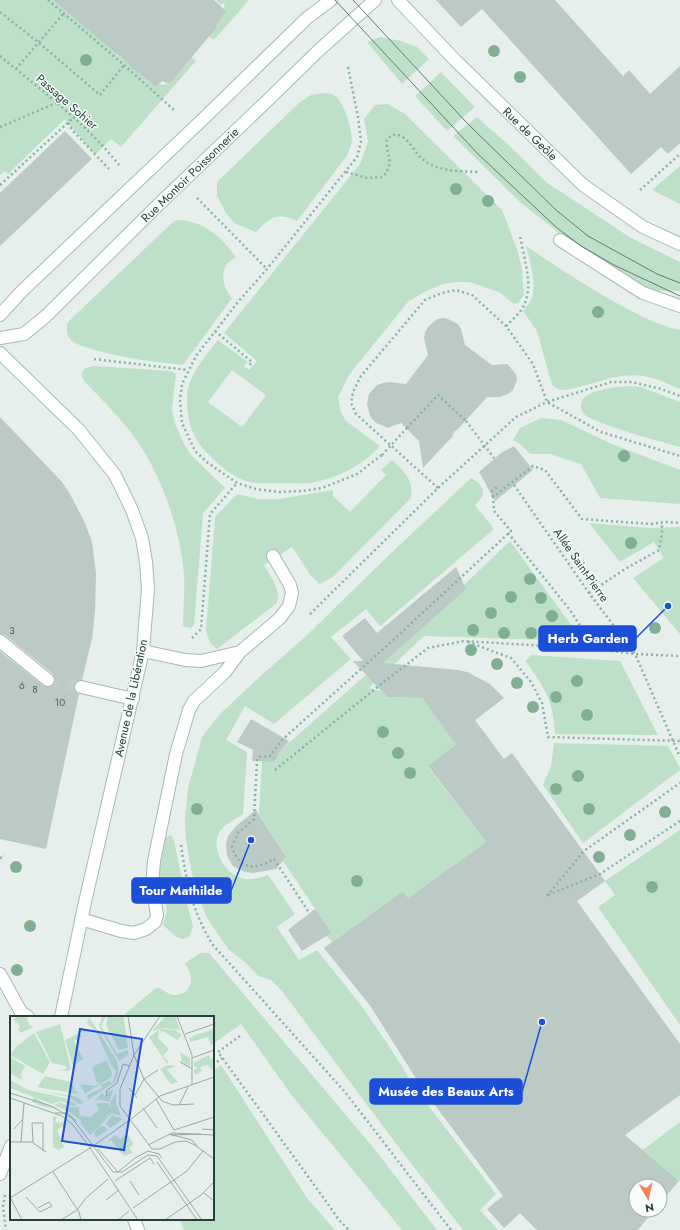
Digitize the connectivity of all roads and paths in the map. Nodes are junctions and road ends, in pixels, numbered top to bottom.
1 (48, 0) edge
2 (331, 0) edge
3 (375, 0) edge
4 (398, 0) edge
5 (0, 12) edge
6 (64, 13) junction
7 (38, 42) junction
8 (0, 56) edge
9 (124, 65) junction
10 (348, 68) dead end
11 (16, 69) junction
12 (56, 103) junction
13 (174, 110) dead end
14 (74, 118) junction
15 (68, 123) junction
16 (0, 127) edge
17 (82, 142) junction
18 (79, 145) dead end
19 (680, 154) edge
20 (119, 165) dead end
21 (109, 169) dead end
22 (346, 172) junction
23 (479, 172) dead end
24 (0, 185) edge
25 (640, 190) dead end
26 (195, 196) dead end
27 (520, 235) dead end
28 (560, 240) dead end
29 (680, 244) edge
30 (267, 269) junction
31 (680, 306) edge
32 (0, 315) edge
33 (506, 326) junction
34 (215, 331) junction
35 (0, 338) edge
36 (0, 353) edge
37 (94, 359) dead end
38 (248, 367) dead end
39 (188, 370) junction
40 (680, 396) edge
41 (547, 402) junction
42 (680, 456) edge
43 (494, 458) dead end
44 (237, 483) junction
45 (514, 485) dead end
46 (498, 486) dead end
47 (438, 488) junction
48 (493, 497) junction
49 (662, 523) junction
50 (680, 523) edge
51 (508, 533) junction
52 (273, 556) dead end
53 (589, 593) junction
54 (309, 615) dead end
55 (192, 638) dead end
56 (0, 641) edge
57 (464, 641) junction
58 (596, 649) junction
59 (144, 651) junction
60 (240, 652) junction
61 (635, 654) junction
62 (680, 656) edge
63 (48, 680) tunnel mouth
64 (81, 687) tunnel mouth
65 (133, 699) junction
66 (673, 741) junction
67 (680, 741) edge
68 (680, 757) edge
69 (275, 770) dead end
70 (680, 783) edge
71 (680, 821) edge
72 (180, 838) dead end
73 (5, 856) dead end
74 (0, 858) edge
75 (308, 911) dead end
76 (81, 919) junction
77 (0, 974) edge
78 (27, 1016) edge
79 (60, 1016) edge
80 (240, 1036) dead end
81 (222, 1058) junction
82 (214, 1064) edge
83 (10, 1149) edge
84 (0, 1174) edge
85 (5, 1195) dead end
86 (134, 1220) edge
87 (6, 1230) edge
88 (138, 1230) edge
89 (349, 1230) edge
90 (451, 1230) edge

1 - 6 path
2 - 32 main road
3 - 35 main road, Rue Montoir Poissonnerie
4 - 29 main road, Rue de Geôle
5 - 7 path
6 - 7 path
6 - 9 path
7 - 9 path
7 - 11 path
8 - 11 path, Passage Sohier
9 - 13 path
10 - 22 path
11 - 12 path, Passage Sohier
12 - 14 path, Passage Sohier
12 - 16 path
14 - 15 path
14 - 20 path, Passage Sohier
15 - 17 path
15 - 24 path
17 - 18 path
17 - 21 path
19 - 25 path
22 - 23 path
22 - 30 path
26 - 30 path
27 - 33 path
28 - 31 main road
30 - 34 path
33 - 41 path
33 - 47 path
34 - 38 path
34 - 39 path
36 - 59 main road, Avenue de la Libération
37 - 39 path
39 - 44 path
40 - 41 path
41 - 42 path
41 - 47 path
43 - 44 path, bridge
44 - 55 path
45 - 53 path, Allée Saint-Pierre
46 - 48 path
47 - 54 path
48 - 49 path
48 - 51 path
49 - 50 path
49 - 53 path
51 - 58 path
51 - 75 path
52 - 60 main road
53 - 61 path, Allée Saint-Pierre
56 - 63 main road
57 - 58 path
57 - 66 path
57 - 69 path
58 - 61 path
59 - 60 main road
59 - 65 main road, Avenue de la Libération
60 - 76 main road
61 - 62 path
61 - 66 path, Allée Saint-Pierre
64 - 65 main road
65 - 76 main road, Avenue de la Libération
66 - 67 path
66 - 68 path, Allée Saint-Pierre
70 - 71 path
72 - 90 path
73 - 74 path
76 - 79 main road, Avenue de la Libération
77 - 78 main road
80 - 81 path
81 - 82 path
81 - 89 path
83 - 84 main road
85 - 87 path
86 - 88 main road

